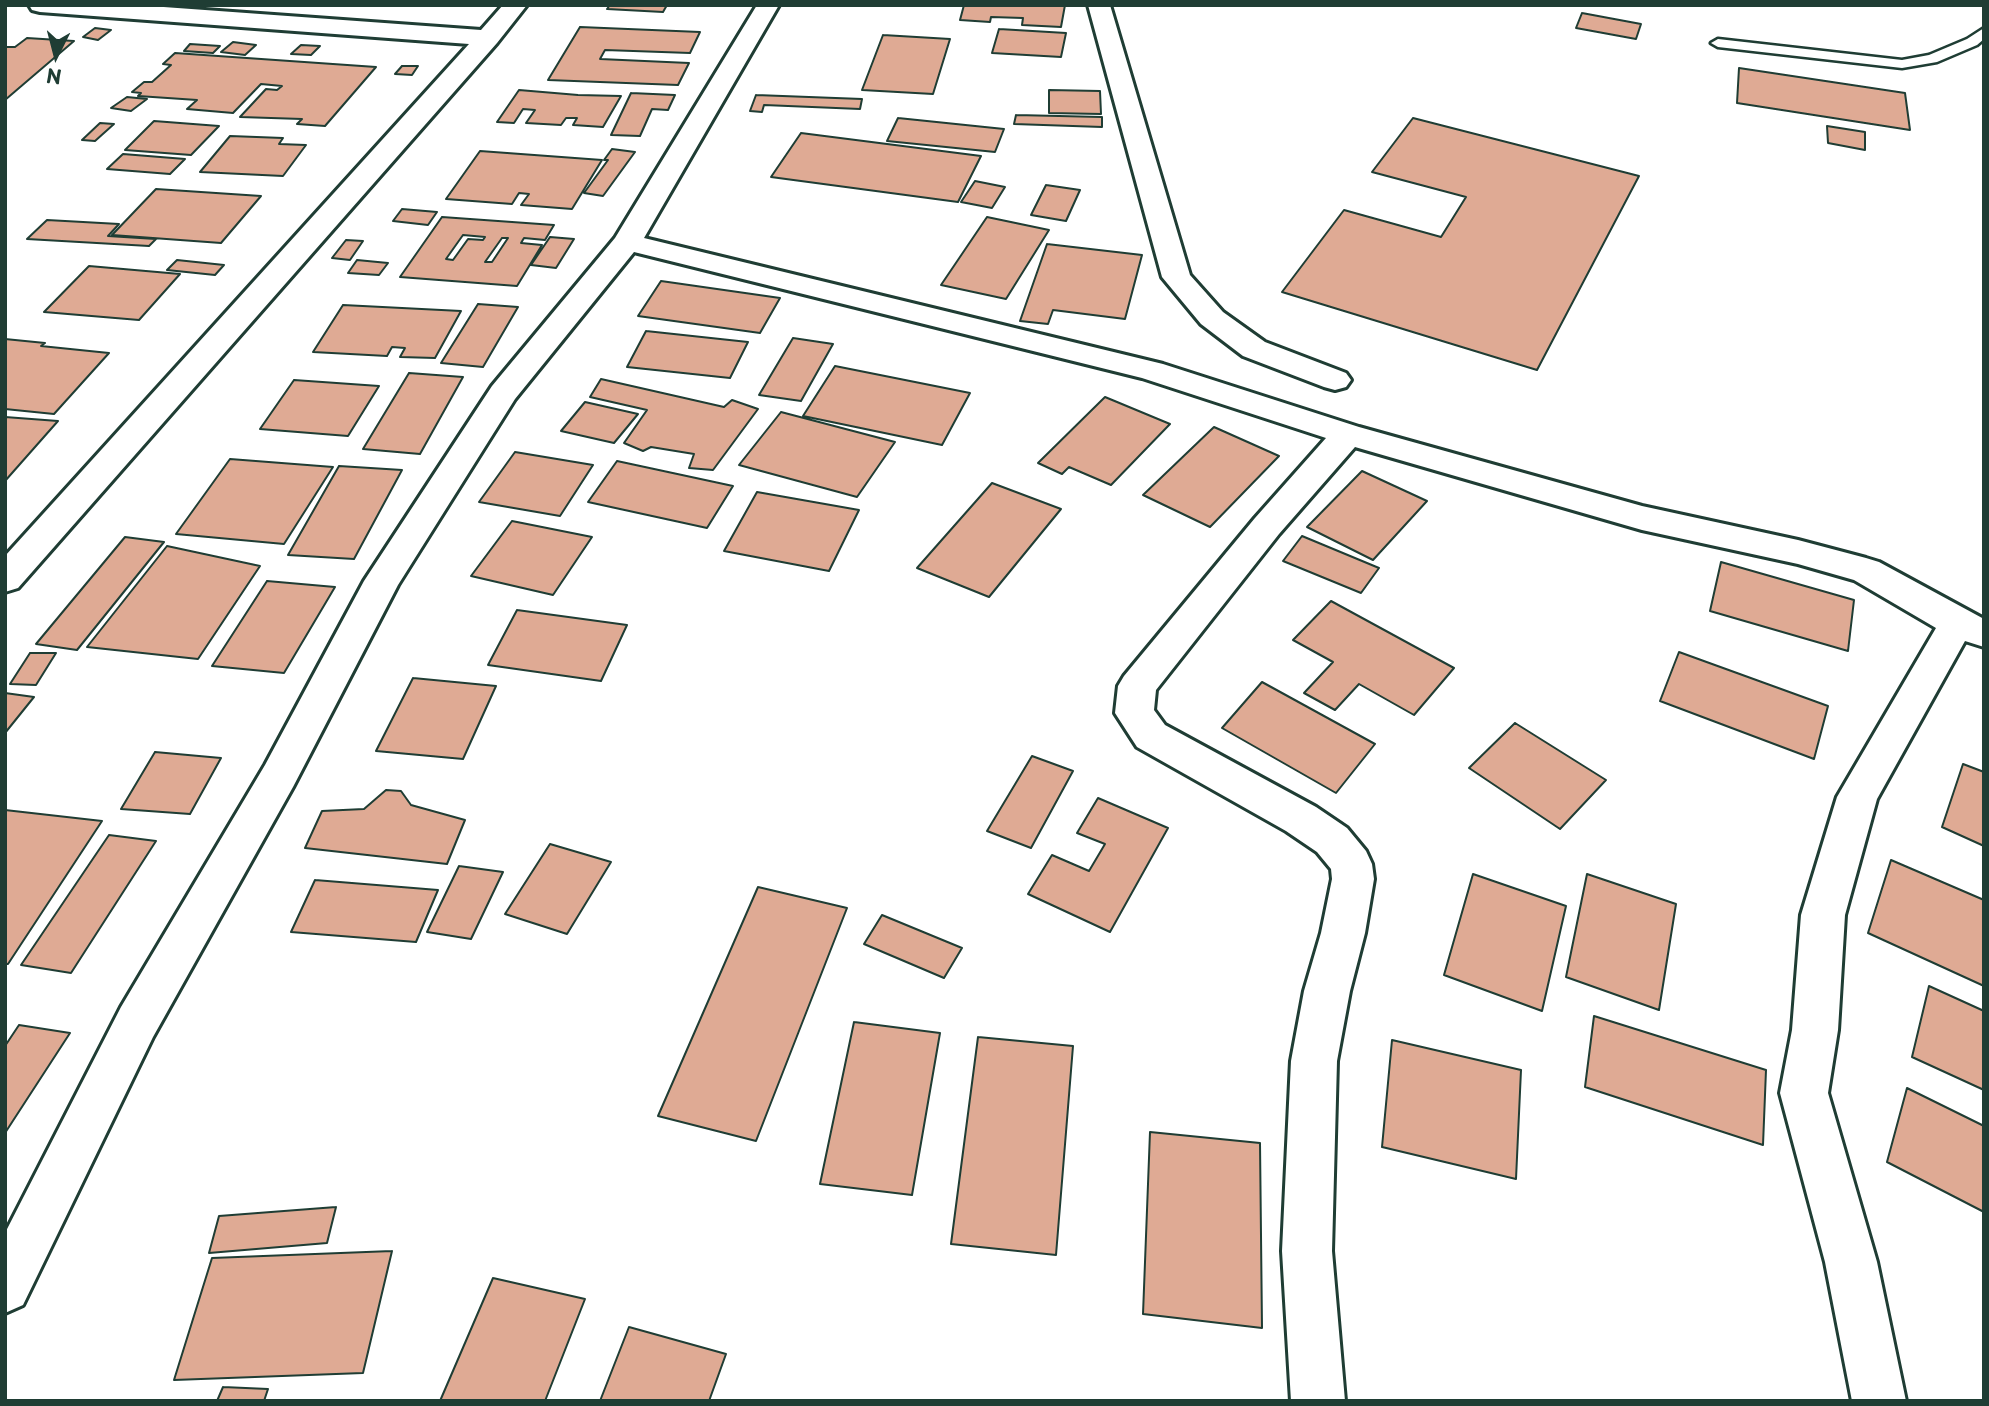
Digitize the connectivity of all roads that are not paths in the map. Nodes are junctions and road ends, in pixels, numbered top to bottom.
1 (40, 5) edge
2 (516, 5) edge
3 (768, 5) edge
4 (1099, 5) edge
5 (1984, 32) edge
6 (489, 38) junction
7 (1718, 43) dead end
8 (626, 242) junction
9 (1335, 380) dead end
10 (1349, 434) junction
11 (5, 579) edge
12 (1970, 628) edge
13 (5, 1287) edge
14 (1318, 1401) edge
15 (1879, 1401) edge

1 - 6 street
2 - 6 street
3 - 8 street
4 - 9 street
5 - 7 lane
6 - 11 street
8 - 10 street
8 - 13 street
10 - 12 street
10 - 14 street
12 - 15 street

